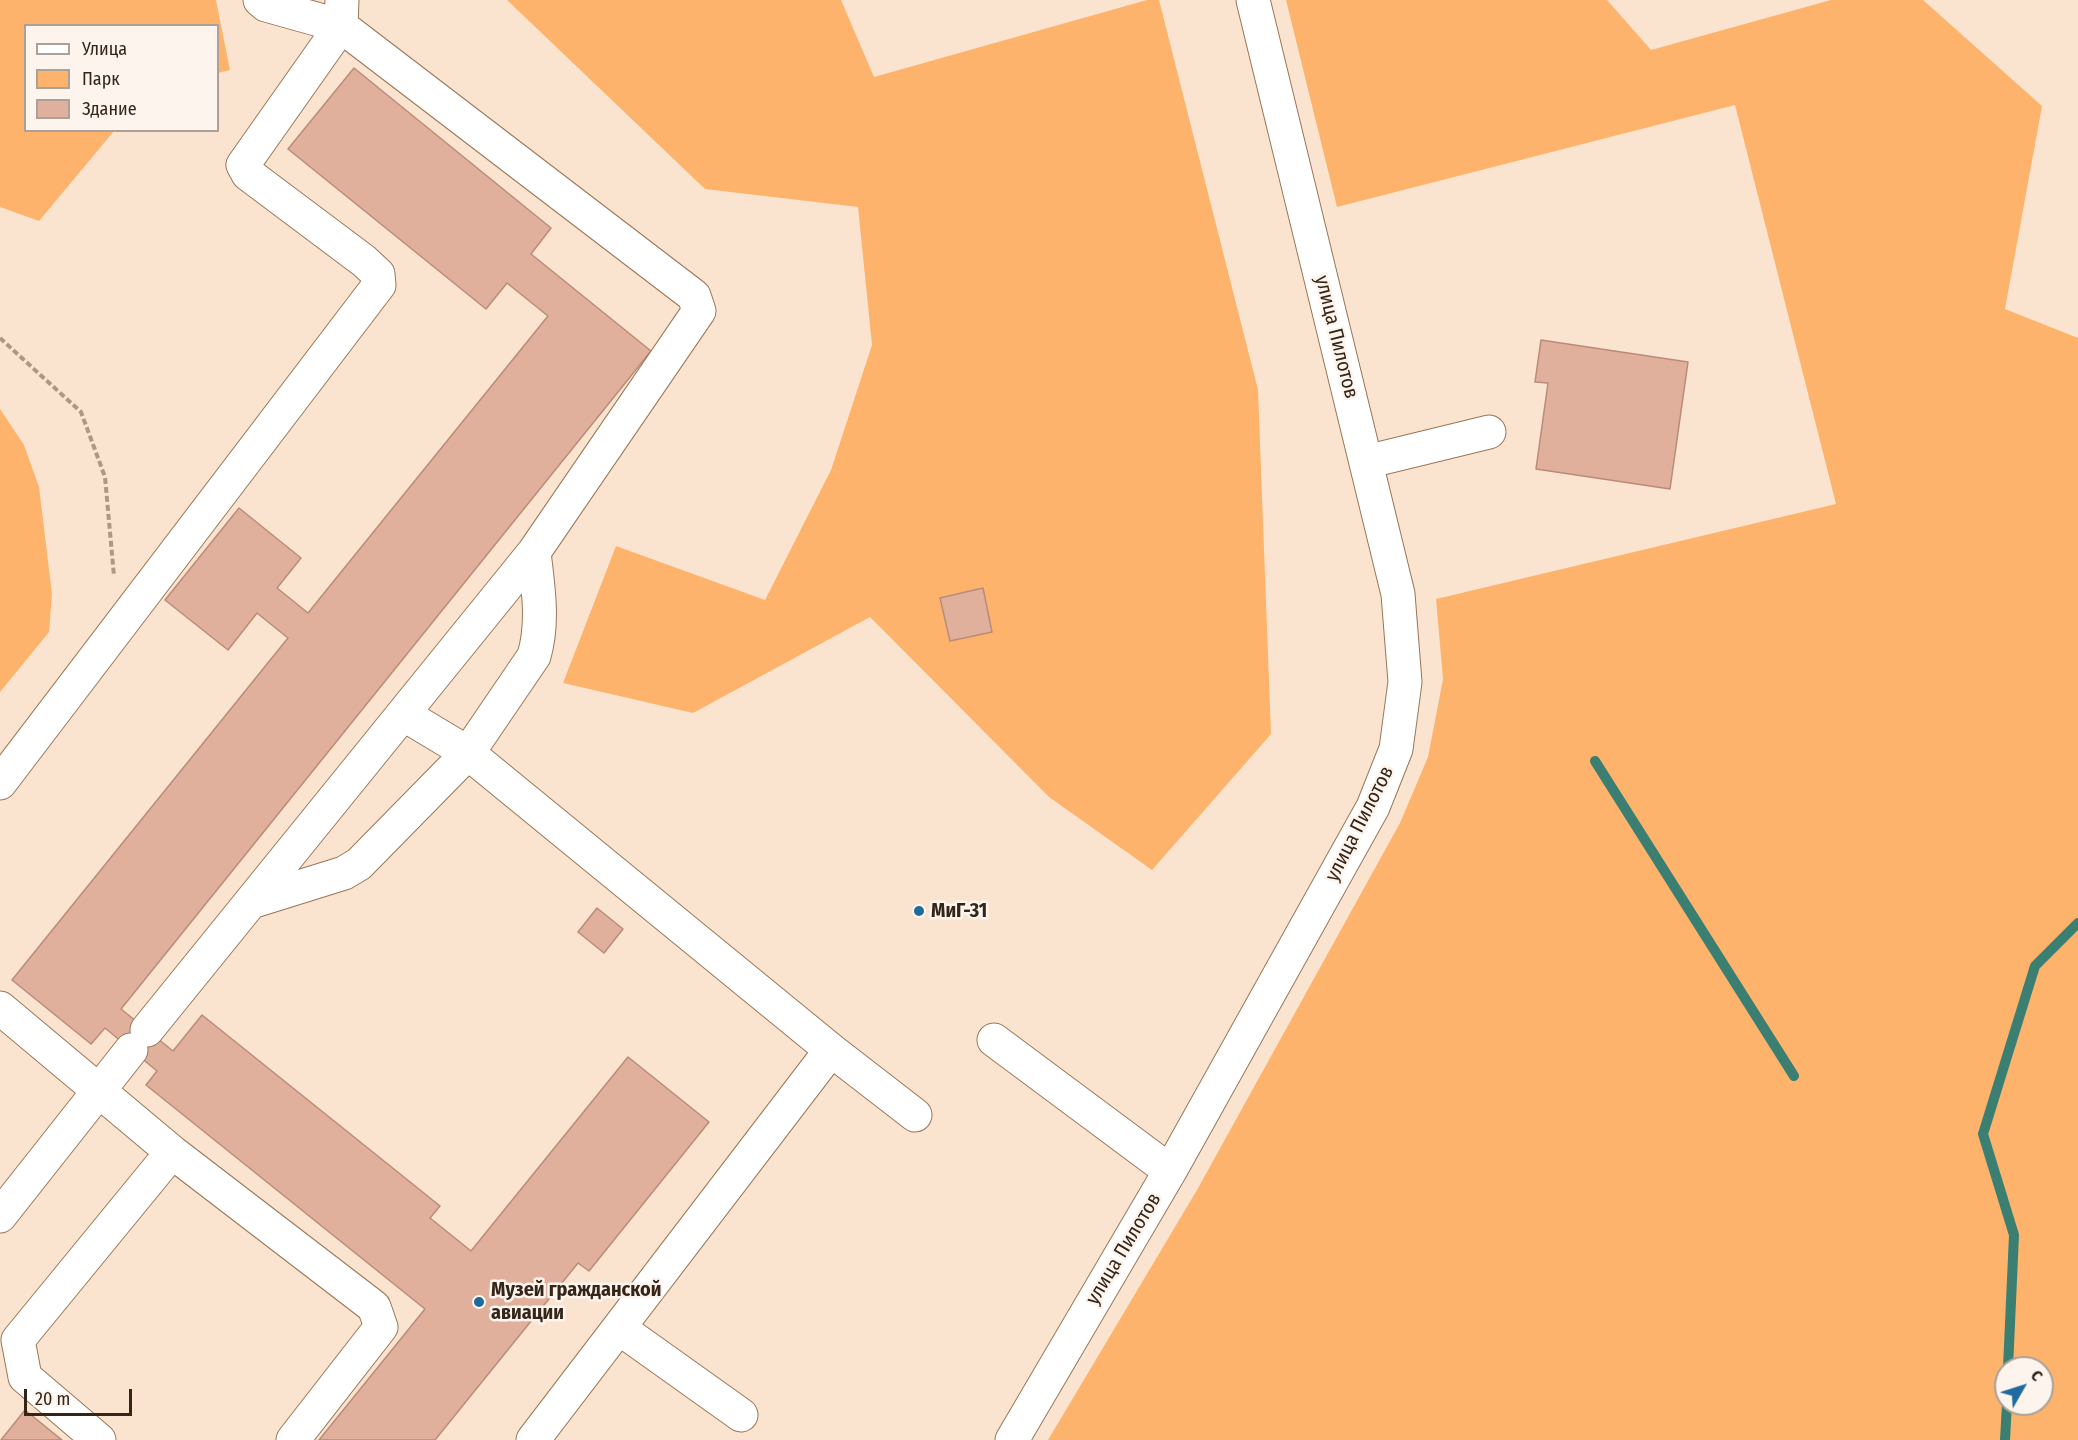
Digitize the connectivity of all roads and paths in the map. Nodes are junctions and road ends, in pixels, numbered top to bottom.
1 (260, 0) edge
2 (1253, 0) edge
3 (342, 13) edge
4 (0, 338) edge
5 (1489, 432) dead end
6 (1366, 462) junction
7 (534, 552) junction
8 (118, 630) junction
9 (403, 714) junction
10 (468, 753) junction
11 (0, 783) edge
12 (251, 902) junction
13 (0, 1008) edge
14 (994, 1040) dead end
15 (831, 1050) junction
16 (97, 1092) junction
17 (915, 1115) dead end
18 (172, 1152) junction
19 (1170, 1171) junction
20 (0, 1216) edge
21 (619, 1328) junction
22 (741, 1415) dead end
23 (99, 1440) edge
24 (293, 1440) edge
25 (533, 1440) edge
26 (1012, 1440) edge

1 - 3 street
2 - 6 street, улица Пилотов
3 - 7 street
3 - 8 street
4 - 8 path
5 - 6 street
6 - 19 street, улица Пилотов
7 - 9 street
7 - 10 street
8 - 11 street
9 - 10 street
9 - 12 street
10 - 12 street
10 - 15 street
12 - 16 street
13 - 16 street
14 - 19 street
15 - 17 street
15 - 21 street
16 - 18 street
16 - 20 street
18 - 23 street
18 - 24 street
19 - 26 street, улица Пилотов
21 - 22 street
21 - 25 street

